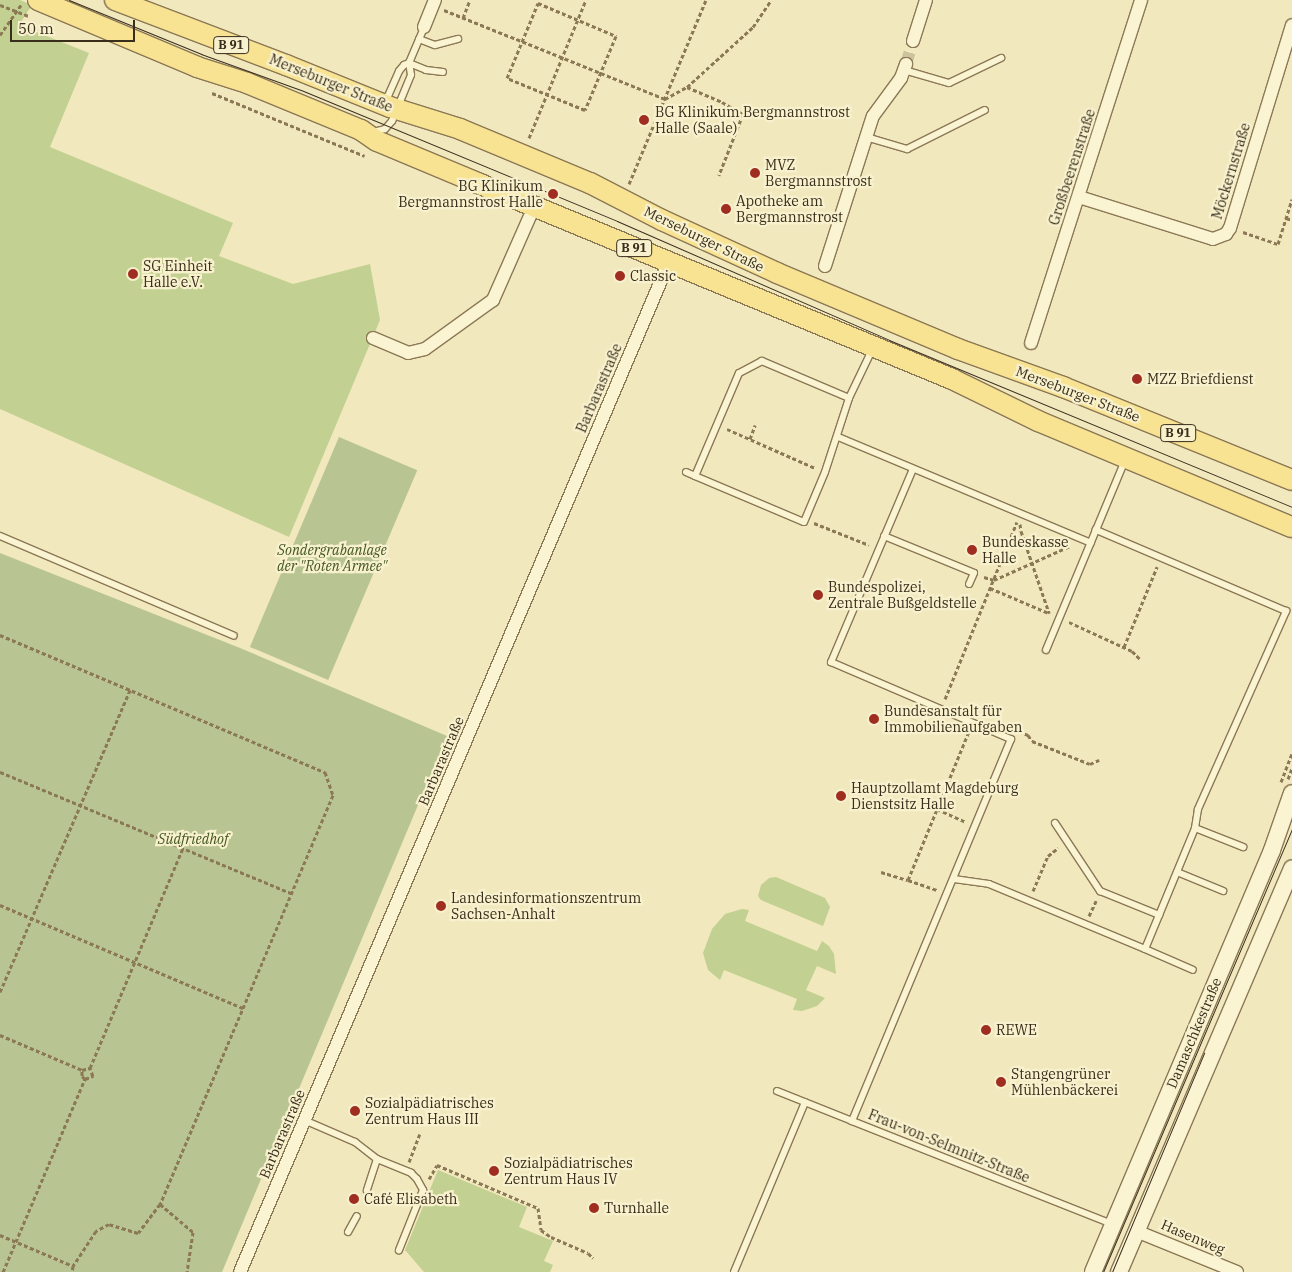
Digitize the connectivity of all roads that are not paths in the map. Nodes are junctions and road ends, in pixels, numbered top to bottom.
1 (38, 0) edge
2 (115, 0) edge
3 (926, 0) edge
4 (1141, 0) edge
5 (434, 3) edge
6 (1292, 25) edge
7 (421, 33) junction
8 (458, 39) dead end
9 (913, 41) tunnel mouth
10 (1001, 58) dead end
11 (409, 63) junction
12 (905, 67) joint
13 (444, 72) dead end
14 (377, 101) junction
15 (397, 109) junction
16 (985, 110) dead end
17 (361, 130) junction
18 (866, 137) junction
19 (1079, 197) junction
20 (534, 207) junction
21 (669, 262) junction
22 (825, 266) dead end
23 (373, 338) dead end
24 (1031, 343) dead end
25 (874, 347) junction
26 (849, 398) junction
27 (838, 437) junction
28 (1126, 458) junction
29 (912, 469) junction
30 (686, 472) dead end
31 (696, 476) junction
32 (1292, 480) edge
33 (1292, 527) edge
34 (1096, 530) junction
35 (0, 536) edge
36 (884, 536) junction
37 (1091, 543) junction
38 (969, 584) dead end
39 (234, 636) dead end
40 (1046, 650) dead end
41 (1292, 793) edge
42 (1055, 824) dead end
43 (1195, 828) junction
44 (1243, 847) dead end
45 (1292, 869) edge
46 (1177, 872) junction
47 (954, 879) junction
48 (1223, 891) dead end
49 (1159, 915) junction
50 (1145, 949) junction
51 (1193, 970) dead end
52 (777, 1091) dead end
53 (805, 1102) junction
54 (304, 1120) junction
55 (852, 1121) junction
56 (377, 1159) junction
57 (367, 1190) dead end
58 (357, 1216) dead end
59 (1113, 1225) junction
60 (1136, 1231) junction
61 (348, 1232) dead end
62 (399, 1250) dead end
63 (240, 1272) edge
64 (734, 1272) edge
65 (1093, 1272) edge
66 (1119, 1272) edge
67 (1237, 1272) edge

1 - 17 main road, B 91
2 - 14 main road, Merseburger Straße / B 91
3 - 9 street
4 - 19 street, Großbeerenstraße
5 - 7 street
6 - 19 street, Möckernstraße
7 - 8 lane
7 - 11 lane
10 - 12 lane
11 - 13 lane
11 - 14 lane
11 - 15 lane
12 - 18 street
14 - 15 main road, Merseburger Straße / B 91
15 - 17 lane
15 - 32 main road, Merseburger Straße / B 91
16 - 18 lane
17 - 20 main road, B 91
18 - 22 street
19 - 24 street, Großbeerenstraße
20 - 21 main road, B 91
20 - 23 street
21 - 25 main road, B 91
21 - 54 street, Barbarastraße
25 - 26 lane
25 - 28 main road, B 91
26 - 27 lane
26 - 31 lane
27 - 29 lane
27 - 31 lane
28 - 33 main road, B 91
28 - 34 lane
29 - 36 lane
29 - 37 lane
30 - 31 lane
34 - 37 lane
34 - 43 lane
35 - 39 lane
36 - 38 lane
36 - 47 lane, Frau-von-Selmnitz-Straße
37 - 40 lane
41 - 59 street, Damaschkestraße
42 - 49 lane
43 - 44 lane
43 - 46 lane
45 - 60 street, Damaschkestraße
46 - 48 lane
46 - 49 lane
47 - 50 lane
47 - 55 lane, Frau-von-Selmnitz-Straße
49 - 50 lane
50 - 51 lane
52 - 53 lane
53 - 55 lane
53 - 64 lane
54 - 56 lane
54 - 63 street, Barbarastraße
55 - 59 lane, Frau-von-Selmnitz-Straße
56 - 57 lane
56 - 62 lane
58 - 61 lane
59 - 60 street
59 - 65 street, Damaschkestraße
60 - 66 street, Damaschkestraße
60 - 67 street, Hasenweg

